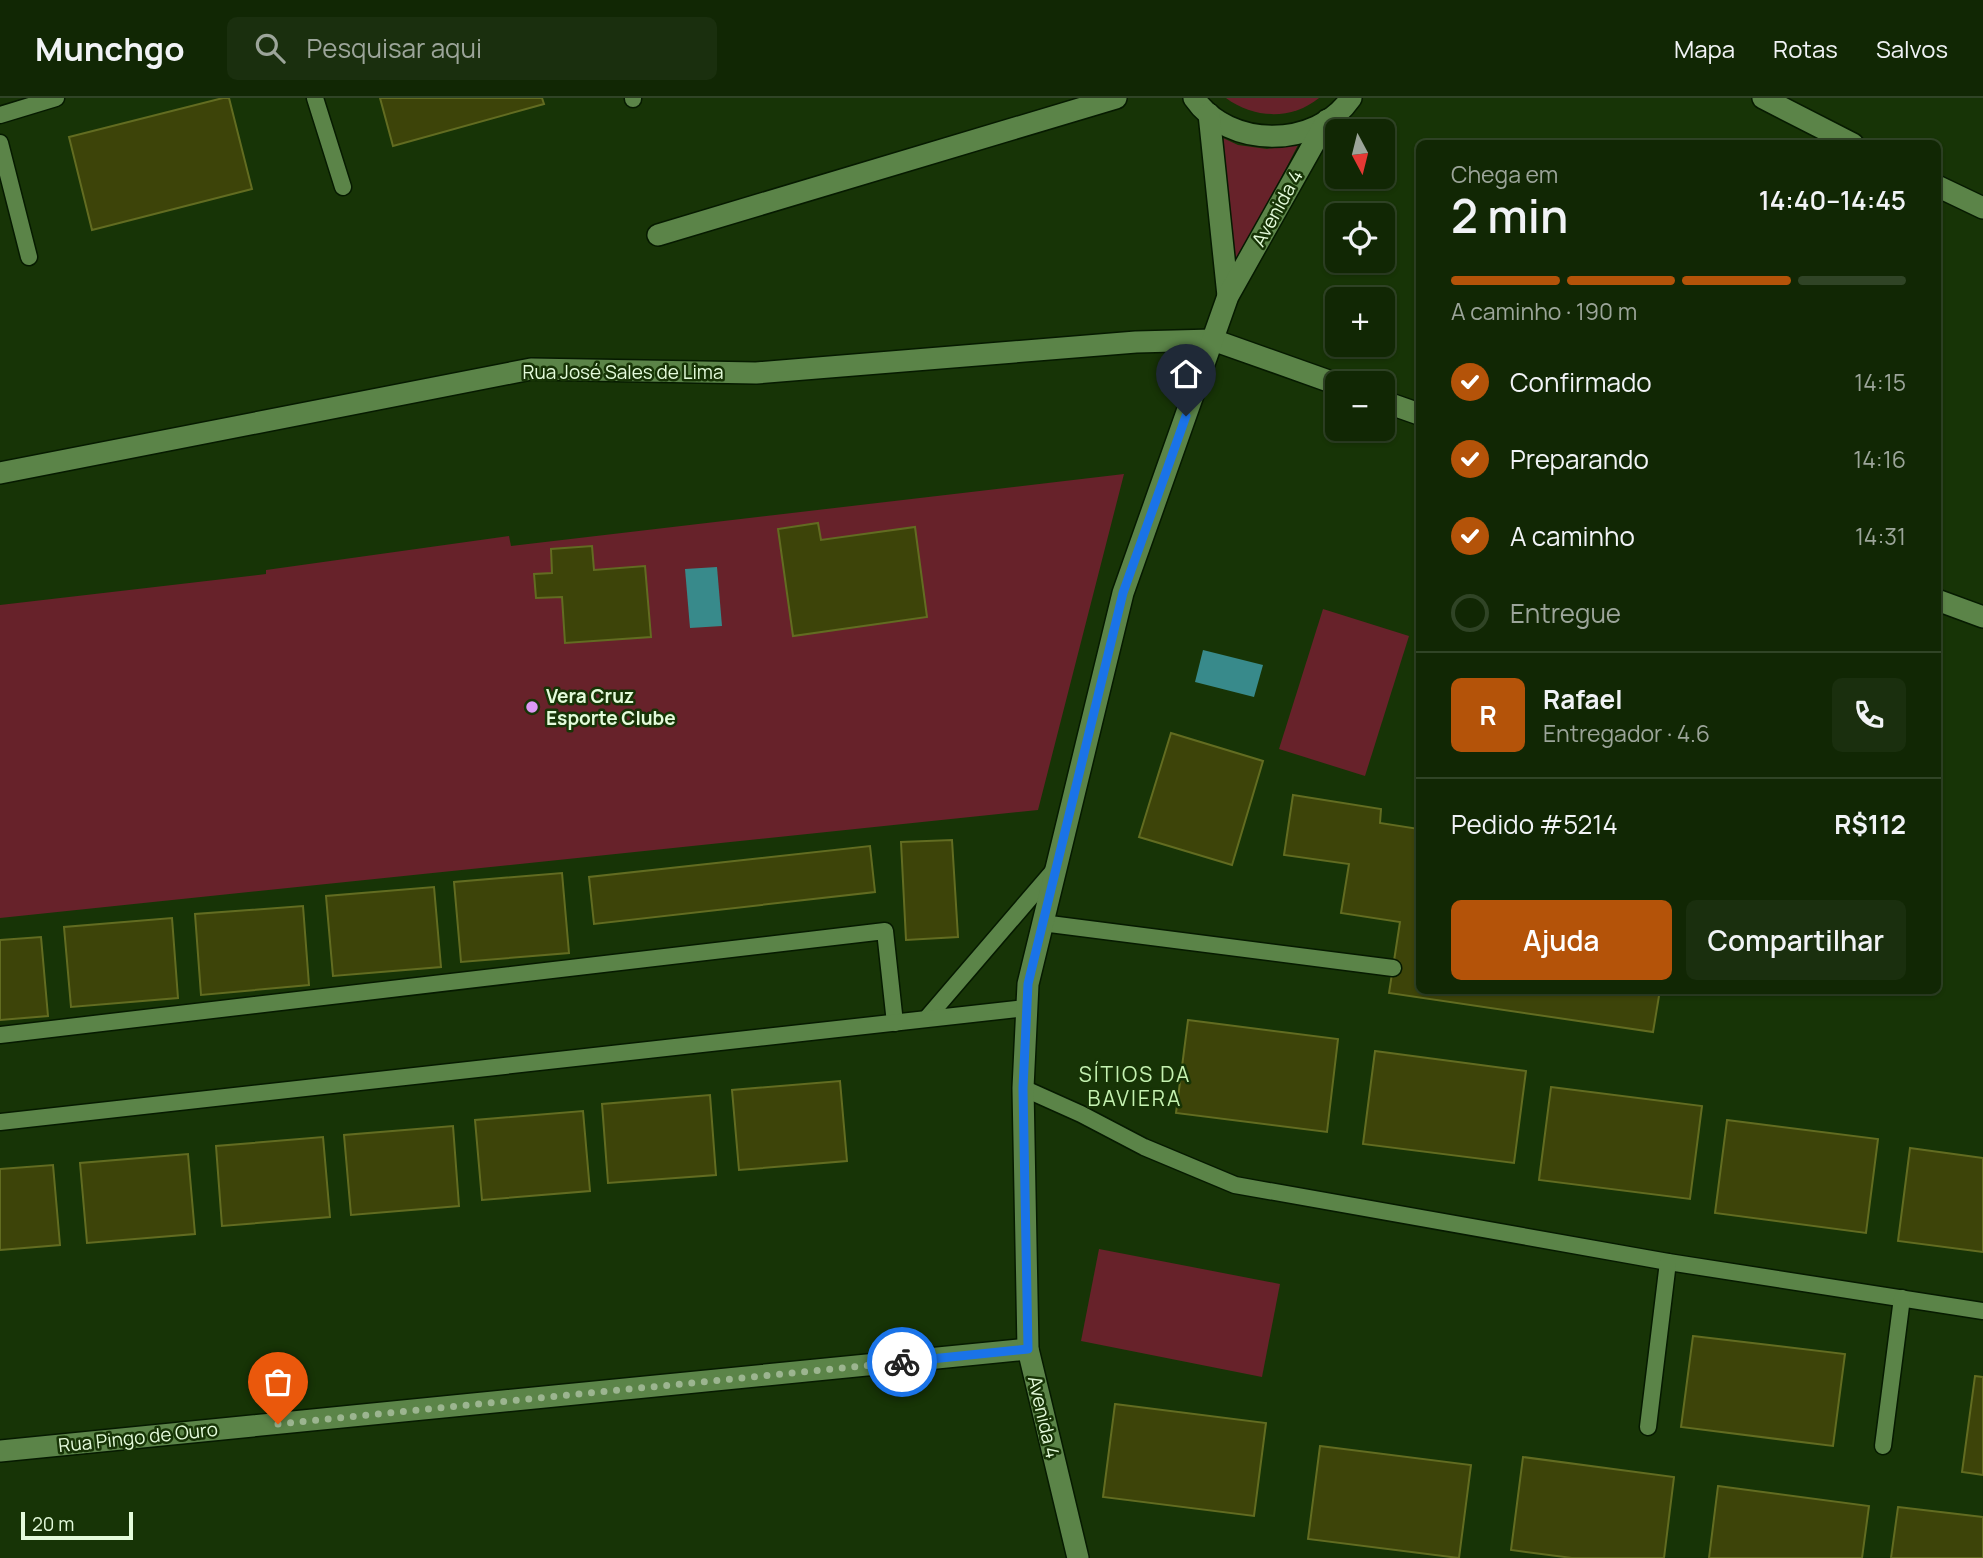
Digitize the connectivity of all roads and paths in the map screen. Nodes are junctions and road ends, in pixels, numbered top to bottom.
1 (57, 98) edge
2 (315, 98) edge
3 (1116, 98) edge
4 (1194, 98) edge
5 (1351, 98) edge
6 (1763, 98) edge
7 (1209, 114) junction
8 (0, 115) edge
9 (1328, 119) edge
10 (1325, 121) edge
11 (1325, 124) edge
12 (1845, 140) edge
13 (0, 143) edge
14 (342, 187) dead end
15 (1941, 188) edge
16 (1983, 208) edge
17 (658, 235) dead end
18 (29, 257) dead end
19 (1228, 296) junction
20 (1213, 340) junction
21 (1325, 380) edge
22 (1395, 406) edge
23 (1416, 413) edge
24 (0, 473) edge
25 (1941, 601) edge
26 (1983, 617) edge
27 (1055, 869) junction
28 (1042, 923) junction
29 (1393, 968) dead end
30 (1026, 1009) junction
31 (927, 1018) junction
32 (895, 1023) junction
33 (0, 1035) edge
34 (1023, 1088) junction
35 (0, 1122) edge
36 (1668, 1262) junction
37 (1902, 1298) junction
38 (1983, 1311) edge
39 (1028, 1349) junction
40 (1648, 1427) dead end
41 (1883, 1446) dead end
42 (0, 1451) edge
43 (1078, 1558) edge

1 - 8 lane
2 - 14 lane
3 - 17 street
4 - 7 street
5 - 9 street
6 - 12 street
7 - 10 street
7 - 19 street, Avenida 4
11 - 19 street, Avenida 4
13 - 18 lane
15 - 16 street
19 - 20 street, Avenida 4
20 - 21 street
20 - 24 street, Rua José Sales de Lima
20 - 27 street, Avenida 4
22 - 23 street
25 - 26 street
27 - 28 street, Avenida 4
27 - 31 lane
28 - 29 lane
28 - 30 street, Avenida 4
30 - 31 lane
30 - 34 street, Avenida 4
31 - 32 lane
32 - 33 lane
32 - 35 lane
34 - 36 lane
34 - 39 street, Avenida 4
36 - 37 lane
36 - 40 lane
37 - 38 lane
37 - 41 lane
39 - 42 street, Rua Pingo de Ouro
39 - 43 street, Avenida 4

